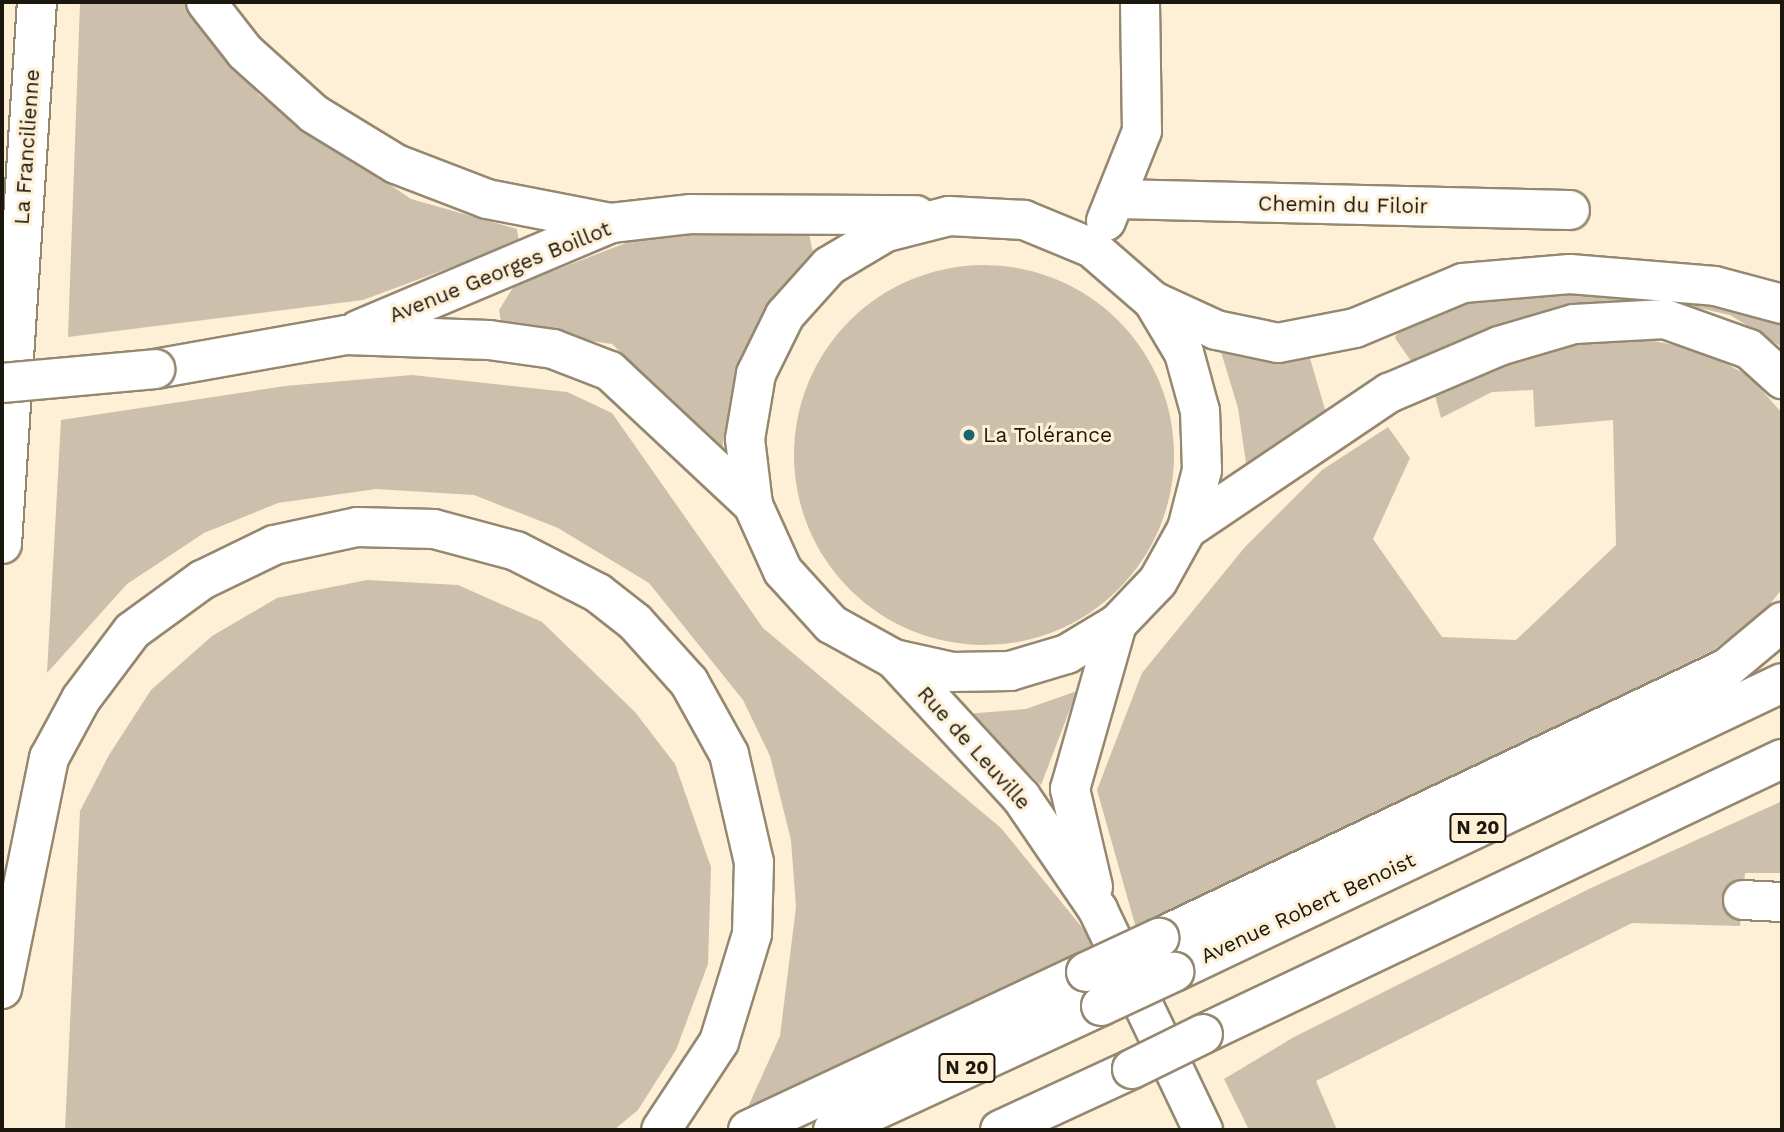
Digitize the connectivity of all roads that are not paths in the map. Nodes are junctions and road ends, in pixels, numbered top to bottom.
1 (37, 2) edge
2 (206, 2) edge
3 (1140, 2) edge
4 (1116, 199) junction
5 (1570, 210) dead end
6 (949, 216) junction
7 (611, 223) junction
8 (1092, 248) junction
9 (1153, 301) junction
10 (1782, 304) edge
11 (346, 335) junction
12 (1782, 379) edge
13 (2, 383) edge
14 (753, 505) junction
15 (1187, 529) junction
16 (2, 544) edge
17 (1782, 622) edge
18 (1117, 624) junction
19 (894, 659) junction
20 (1782, 683) edge
21 (1782, 759) edge
22 (1743, 900) dead end
23 (1782, 902) edge
24 (1098, 909) junction
25 (1167, 955) junction
26 (2, 989) edge
27 (660, 1130) edge
28 (748, 1130) edge
29 (833, 1130) edge
30 (1000, 1130) edge
31 (1203, 1130) edge

1 - 16 main road, La Francilienne
2 - 7 main road
3 - 4 main road
4 - 5 main road, Chemin du Filoir
4 - 8 main road
6 - 7 main road, Avenue Georges Boillot
6 - 8 main road
6 - 14 main road
7 - 11 main road, Avenue Georges Boillot
8 - 9 main road
9 - 10 main road
9 - 15 main road
11 - 13 main road, Avenue Georges Boillot, bridge
11 - 14 main road, Avenue Georges Boillot
12 - 15 main road
14 - 19 main road
15 - 18 main road
17 - 25 main road
18 - 19 main road
18 - 24 main road, Rue de Leuville
19 - 24 main road, Rue de Leuville
20 - 25 main road, Avenue Robert Benoist / N 20
21 - 30 main road, bridge
22 - 23 main road
24 - 31 main road, Rue de Leuville
25 - 28 main road, bridge
25 - 29 main road, Avenue Robert Benoist / N 20, bridge
26 - 27 main road

